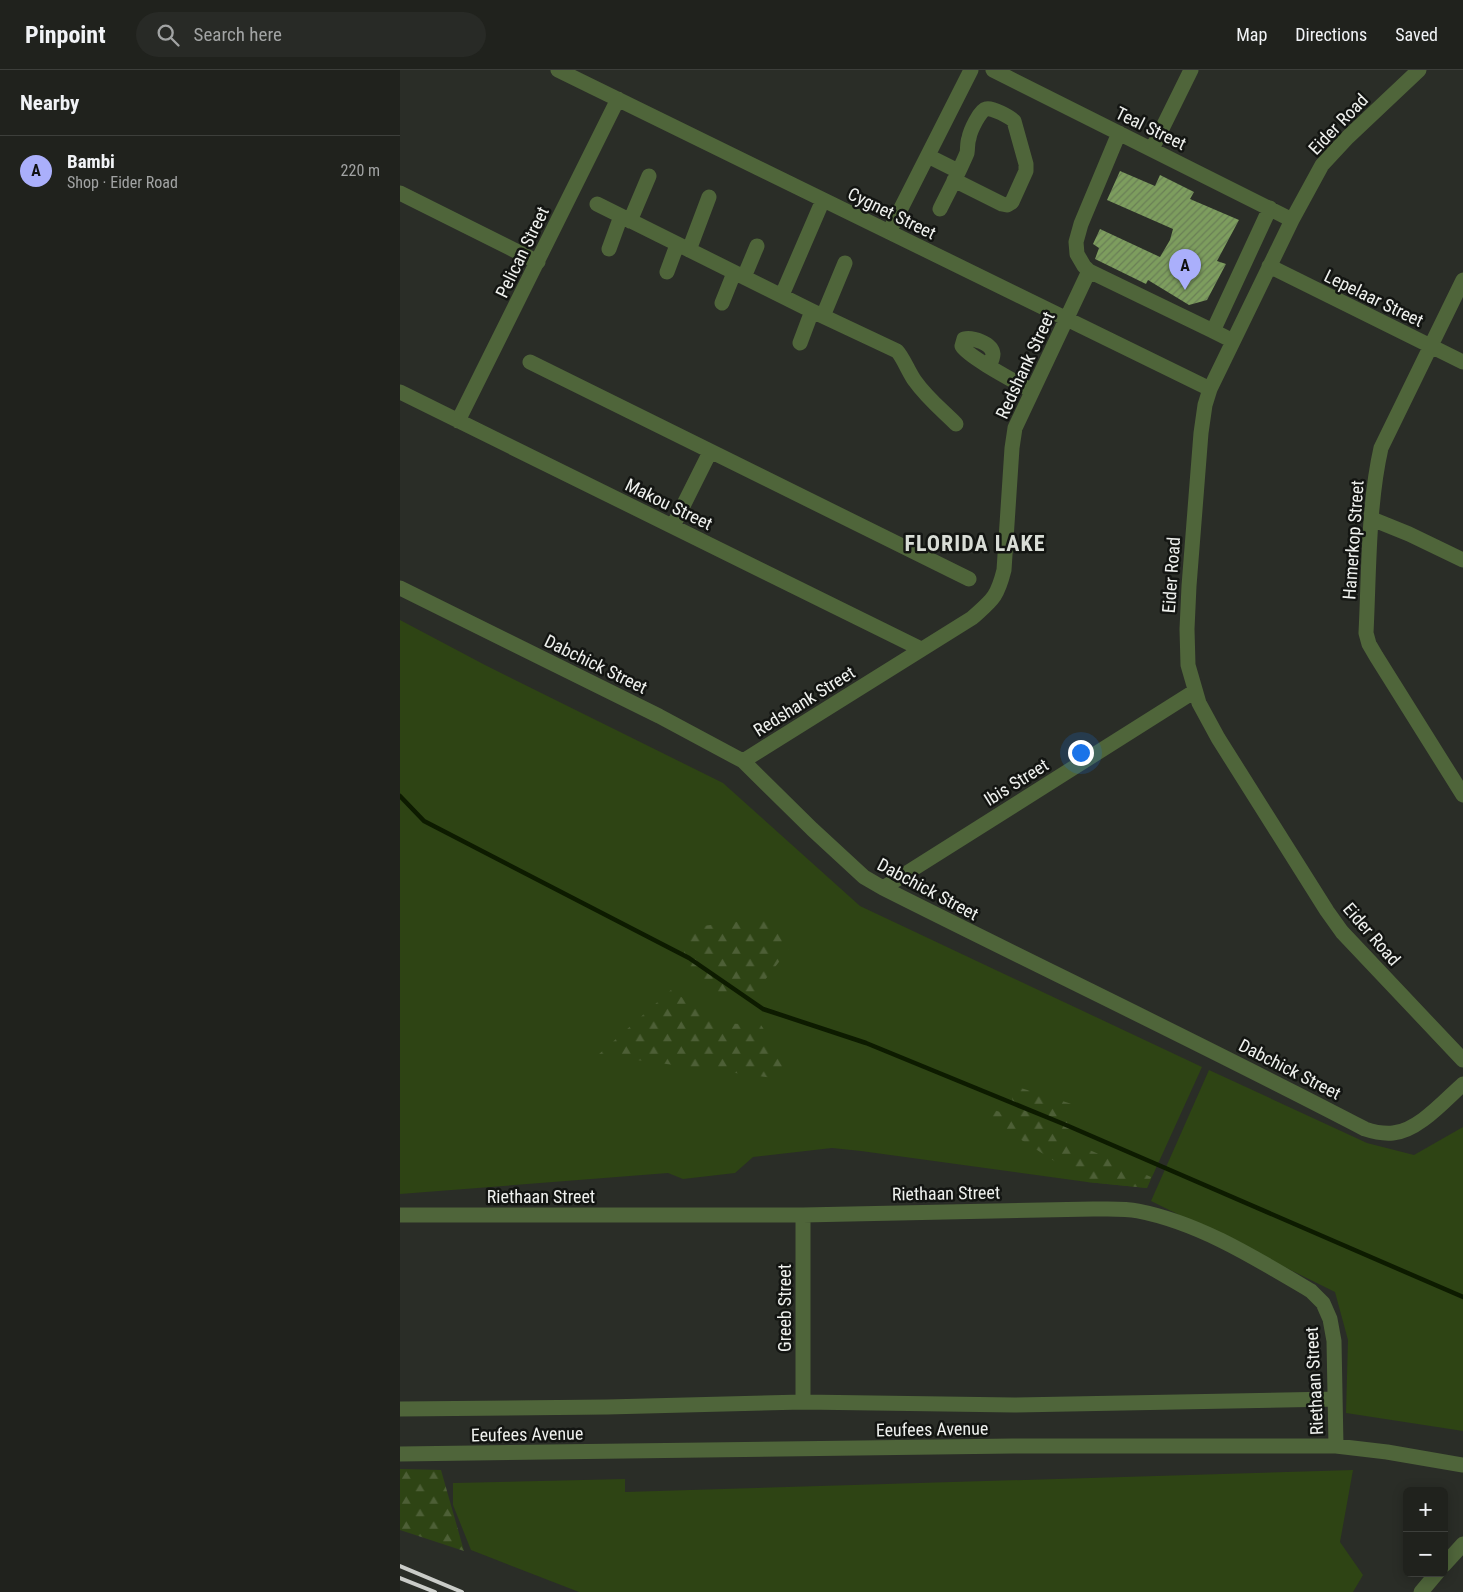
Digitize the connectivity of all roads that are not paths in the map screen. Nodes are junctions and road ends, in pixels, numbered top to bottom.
1 (558, 70) edge
2 (971, 70) edge
3 (993, 70) edge
4 (1192, 70) edge
5 (1419, 70) edge
6 (618, 99) junction
7 (1119, 133) junction
8 (1152, 149) junction
9 (928, 156) junction
10 (649, 176) dead end
11 (956, 176) junction
12 (400, 193) edge
13 (709, 197) dead end
14 (823, 200) junction
15 (597, 204) dead end
16 (1270, 208) junction
17 (940, 209) dead end
18 (625, 218) junction
19 (1292, 220) junction
20 (889, 232) junction
21 (757, 246) dead end
22 (683, 247) junction
23 (609, 249) dead end
24 (538, 262) junction
25 (845, 263) dead end
26 (1269, 266) junction
27 (1089, 271) junction
28 (667, 272) dead end
29 (739, 275) junction
30 (1463, 280) edge
31 (782, 295) junction
32 (722, 304) dead end
33 (818, 314) junction
34 (1066, 320) junction
35 (1213, 331) junction
36 (1233, 341) junction
37 (800, 344) dead end
38 (1431, 346) junction
39 (530, 362) dead end
40 (1463, 362) edge
41 (989, 366) dead end
42 (1210, 389) junction
43 (1032, 391) junction
44 (400, 392) edge
45 (458, 421) junction
46 (956, 424) dead end
47 (710, 452) junction
48 (1372, 519) junction
49 (673, 526) junction
50 (1463, 560) edge
51 (969, 579) dead end
52 (400, 588) edge
53 (921, 649) junction
54 (1195, 692) junction
55 (743, 761) junction
56 (1463, 795) edge
57 (883, 888) junction
58 (1463, 1060) edge
59 (1463, 1084) edge
60 (803, 1214) junction
61 (400, 1215) edge
62 (1335, 1399) junction
63 (802, 1402) junction
64 (400, 1408) edge
65 (1336, 1446) junction
66 (400, 1454) edge
67 (1463, 1465) edge
68 (1463, 1544) edge
69 (1448, 1561) edge
70 (1434, 1577) edge
71 (1421, 1592) edge

1 - 6 street, Cygnet Street
2 - 9 street
3 - 7 street, Teal Street
4 - 8 street
5 - 19 street, Eider Road
6 - 14 street, Cygnet Street
6 - 24 street, Pelican Street
7 - 8 street, Teal Street
7 - 27 street
8 - 16 street, Teal Street
9 - 11 street
9 - 20 street
10 - 18 street
11 - 11 street
11 - 17 street
12 - 24 street
13 - 22 street
14 - 20 street, Cygnet Street
14 - 31 street
15 - 18 street
16 - 19 street, Teal Street
16 - 35 street
18 - 22 street
18 - 23 street
19 - 26 street, Eider Road
20 - 34 street, Cygnet Street
21 - 29 street
22 - 28 street
22 - 29 street
24 - 45 street, Pelican Street
25 - 33 street
26 - 36 street, Eider Road
26 - 38 street, Lepelaar Street
27 - 34 street, Redshank Street
27 - 35 street
29 - 31 street
29 - 32 street
30 - 38 street, Hamerkop Street
31 - 33 street
33 - 37 street
33 - 46 street
34 - 42 street, Cygnet Street
34 - 43 street, Redshank Street
35 - 36 street
36 - 42 street, Eider Road
38 - 40 street, Lepelaar Street
38 - 48 street, Hamerkop Street
39 - 47 street
41 - 43 street
42 - 54 street, Eider Road
43 - 53 street, Redshank Street
44 - 45 street, Makou Street
45 - 49 street, Makou Street
47 - 49 street
47 - 51 street
48 - 50 street
48 - 56 street, Hamerkop Street
49 - 53 street, Makou Street
52 - 55 street, Dabchick Street
53 - 55 street, Redshank Street
54 - 57 street, Ibis Street
54 - 58 street, Eider Road
55 - 57 street, Dabchick Street
57 - 59 street, Dabchick Street
60 - 61 street, Riethaan Street
60 - 62 street, Riethaan Street
60 - 63 street, Greeb Street
62 - 63 street, Eeufees Avenue
62 - 65 street, Riethaan Street
63 - 64 street, Eeufees Avenue
65 - 66 street, Eeufees Avenue
65 - 67 street, Eeufees Avenue
68 - 69 street
70 - 71 street

